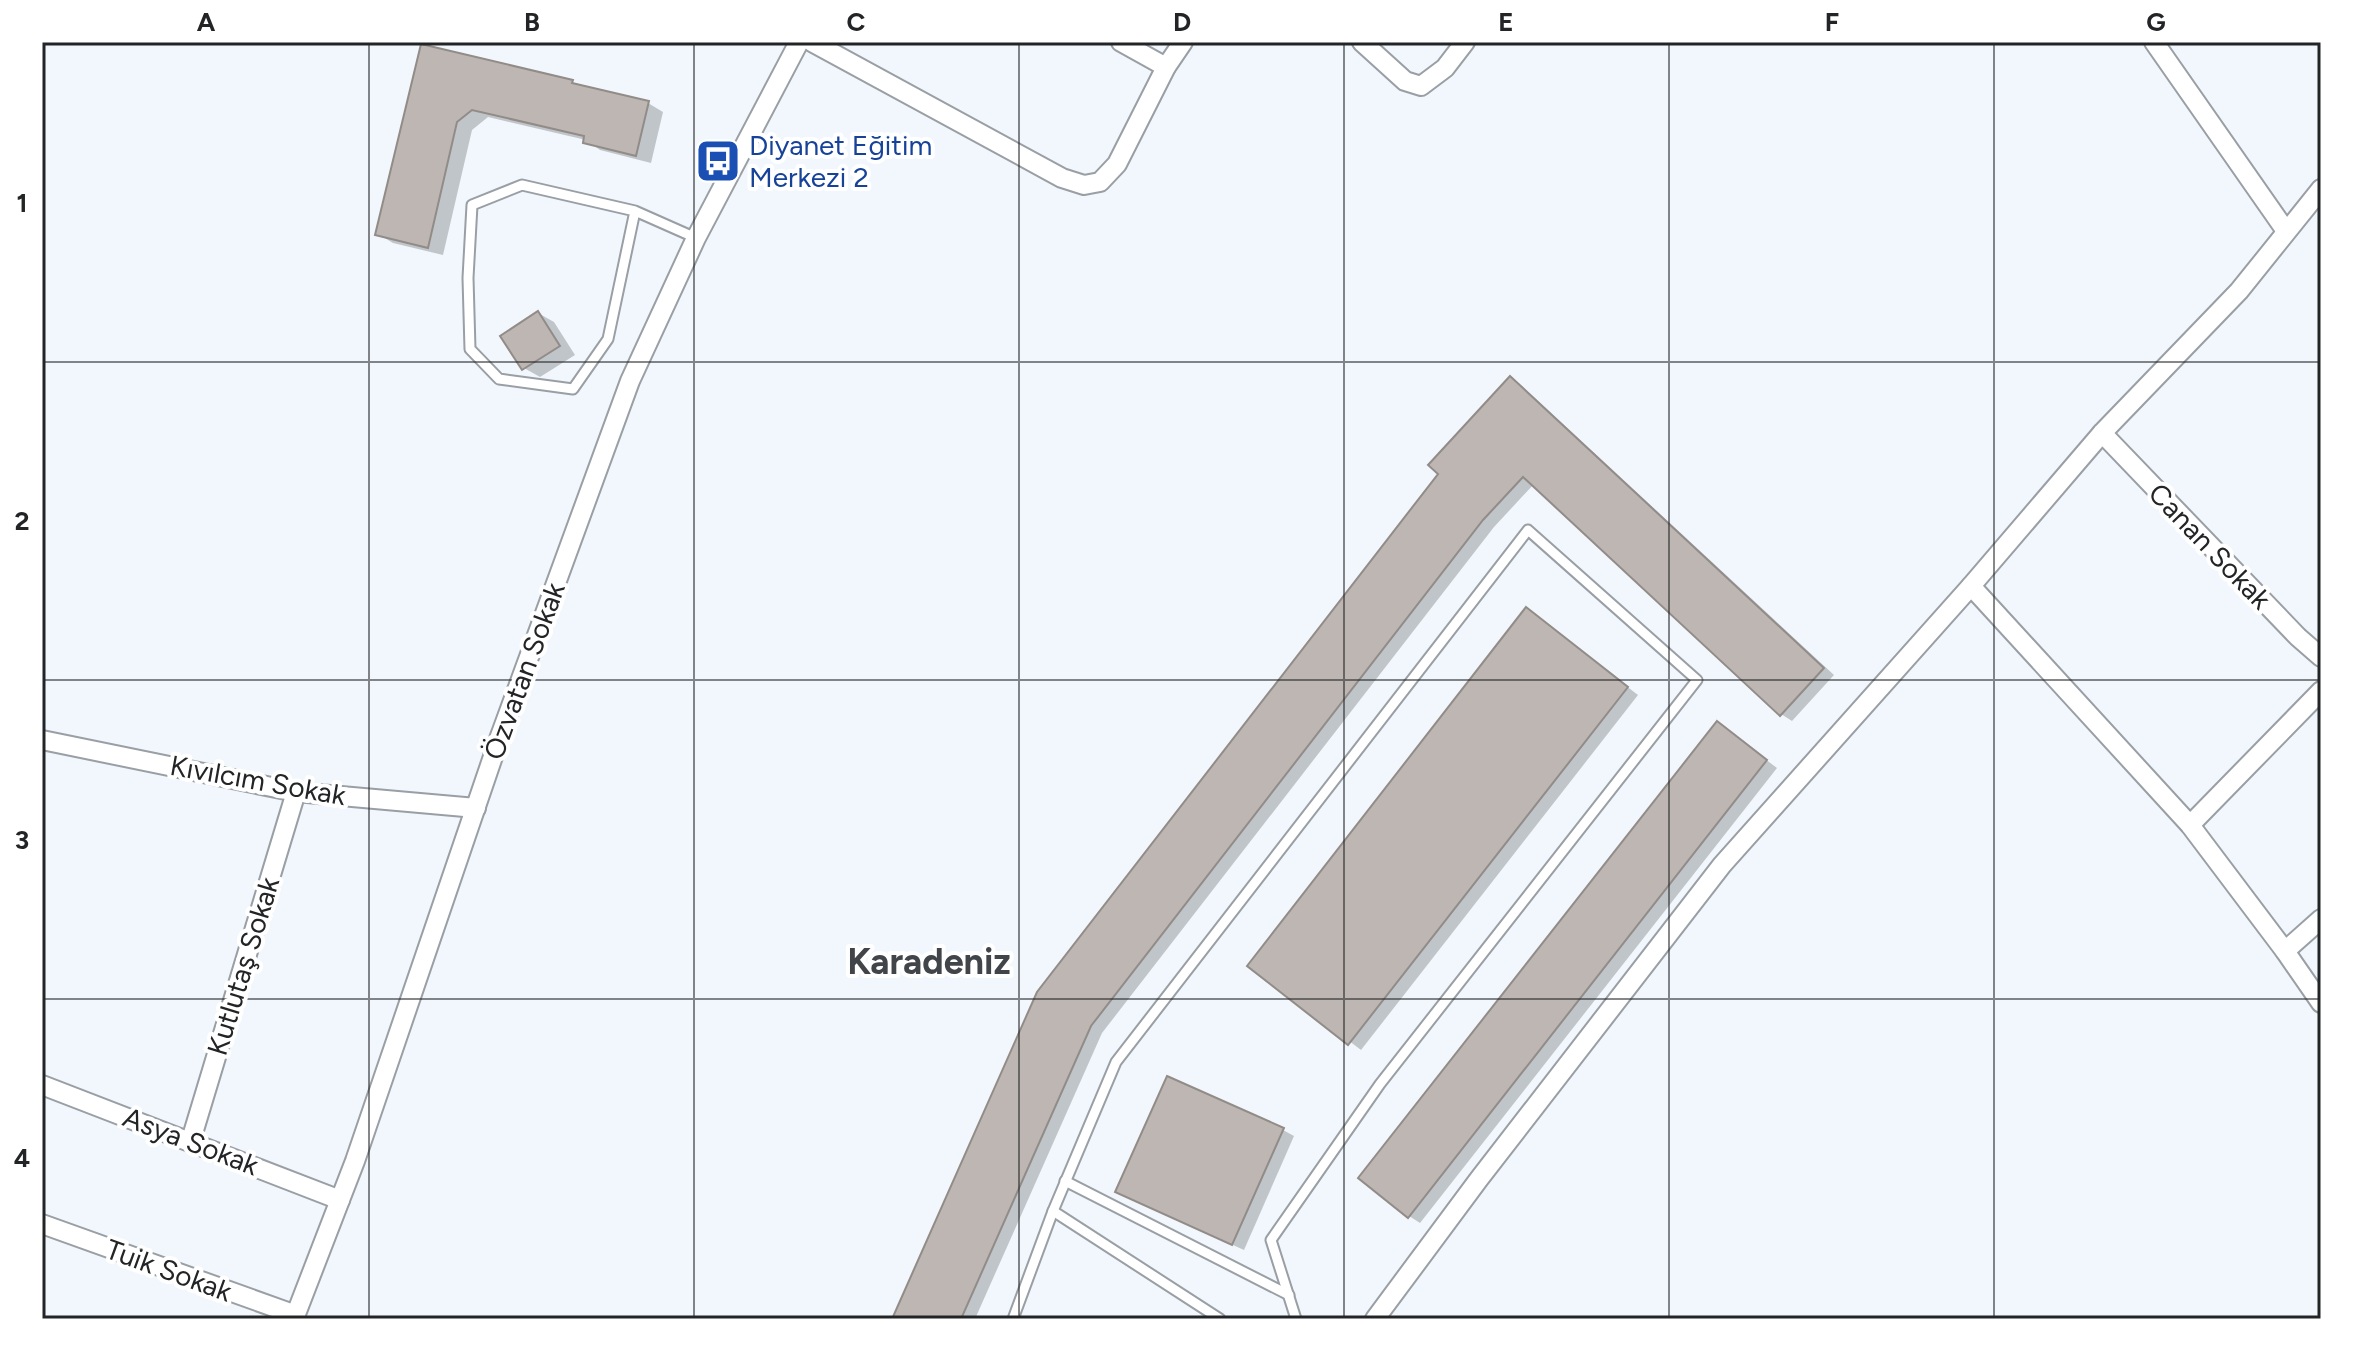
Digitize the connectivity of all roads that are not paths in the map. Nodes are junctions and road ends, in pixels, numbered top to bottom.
1 (799, 42) edge
2 (812, 42) edge
3 (1121, 42) edge
4 (1183, 42) edge
5 (1362, 42) edge
6 (1465, 42) edge
7 (2154, 42) edge
8 (1166, 67) junction
9 (2321, 189) edge
10 (635, 211) junction
11 (2286, 231) junction
12 (696, 238) junction
13 (2102, 433) junction
14 (1971, 586) junction
15 (2321, 657) edge
16 (2321, 691) edge
17 (42, 740) edge
18 (296, 792) junction
19 (476, 808) junction
20 (2190, 825) junction
21 (2321, 919) edge
22 (2285, 951) junction
23 (2321, 1003) edge
24 (42, 1085) edge
25 (191, 1140) junction
26 (1065, 1181) junction
27 (340, 1200) junction
28 (1053, 1211) junction
29 (42, 1224) edge
30 (1289, 1295) junction
31 (295, 1317) edge
32 (1013, 1319) edge
33 (1220, 1319) edge
34 (1296, 1319) edge
35 (1375, 1319) edge

1 - 12 street, Özvatan Sokak
2 - 8 street
3 - 8 street
4 - 8 street
5 - 6 street
7 - 11 street
9 - 11 street
10 - 10 lane
10 - 12 lane
11 - 13 street
12 - 19 street, Özvatan Sokak
13 - 14 street
13 - 15 street, Canan Sokak
14 - 20 street
14 - 35 street
16 - 20 street
17 - 18 street, Kıvılcım Sokak
18 - 19 street, Kıvılcım Sokak
18 - 25 street, Kutlutaş Sokak
19 - 27 street, Özvatan Sokak
20 - 22 street
21 - 22 street
22 - 23 street
24 - 25 street, Asya Sokak
25 - 27 street, Asya Sokak
26 - 28 lane
26 - 30 lane
26 - 30 lane
27 - 31 street, Özvatan Sokak
28 - 32 lane
28 - 33 lane
29 - 31 street, Tuik Sokak
30 - 34 lane

